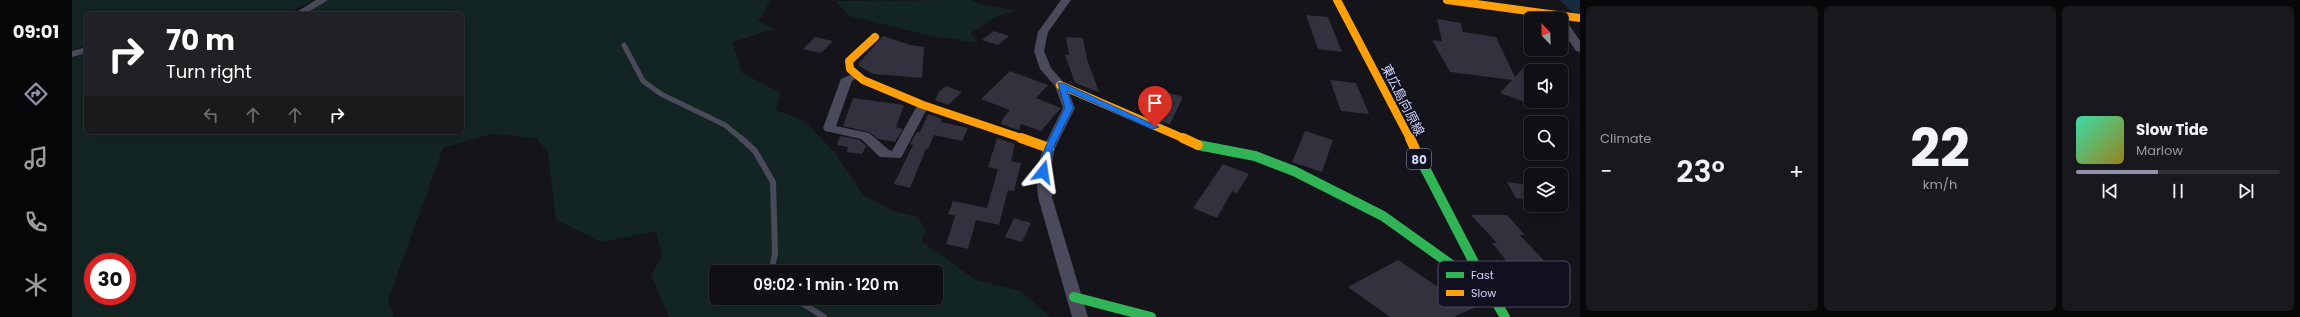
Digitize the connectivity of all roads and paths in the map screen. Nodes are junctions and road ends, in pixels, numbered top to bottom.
1 (323, 0) edge
2 (1066, 0) edge
3 (1337, 0) edge
4 (1447, 0) edge
5 (302, 12) edge
6 (1524, 12) edge
7 (1568, 18) edge
8 (1580, 18) edge
9 (1568, 29) edge
10 (875, 38) dead end
11 (624, 45) dead end
12 (1580, 49) edge
13 (84, 51) edge
14 (72, 54) edge
15 (857, 75) junction
16 (1060, 85) junction
17 (923, 105) junction
18 (1049, 148) junction
19 (1446, 261) edge
20 (1472, 261) edge
21 (773, 265) edge
22 (1074, 297) junction
23 (805, 305) edge
24 (1499, 307) edge
25 (824, 317) edge
26 (1080, 317) edge
27 (1151, 317) edge
28 (1505, 317) edge

1 - 5 street
2 - 16 street
3 - 20 street, 東広島向原線 / 80
4 - 6 street
7 - 8 street
9 - 12 street
10 - 15 street
11 - 21 lane
13 - 14 street
15 - 17 street
15 - 17 street
16 - 18 street
16 - 19 street
17 - 18 street
18 - 22 street
22 - 26 street
22 - 27 street
23 - 25 lane
24 - 28 street, 東広島向原線 / 80

